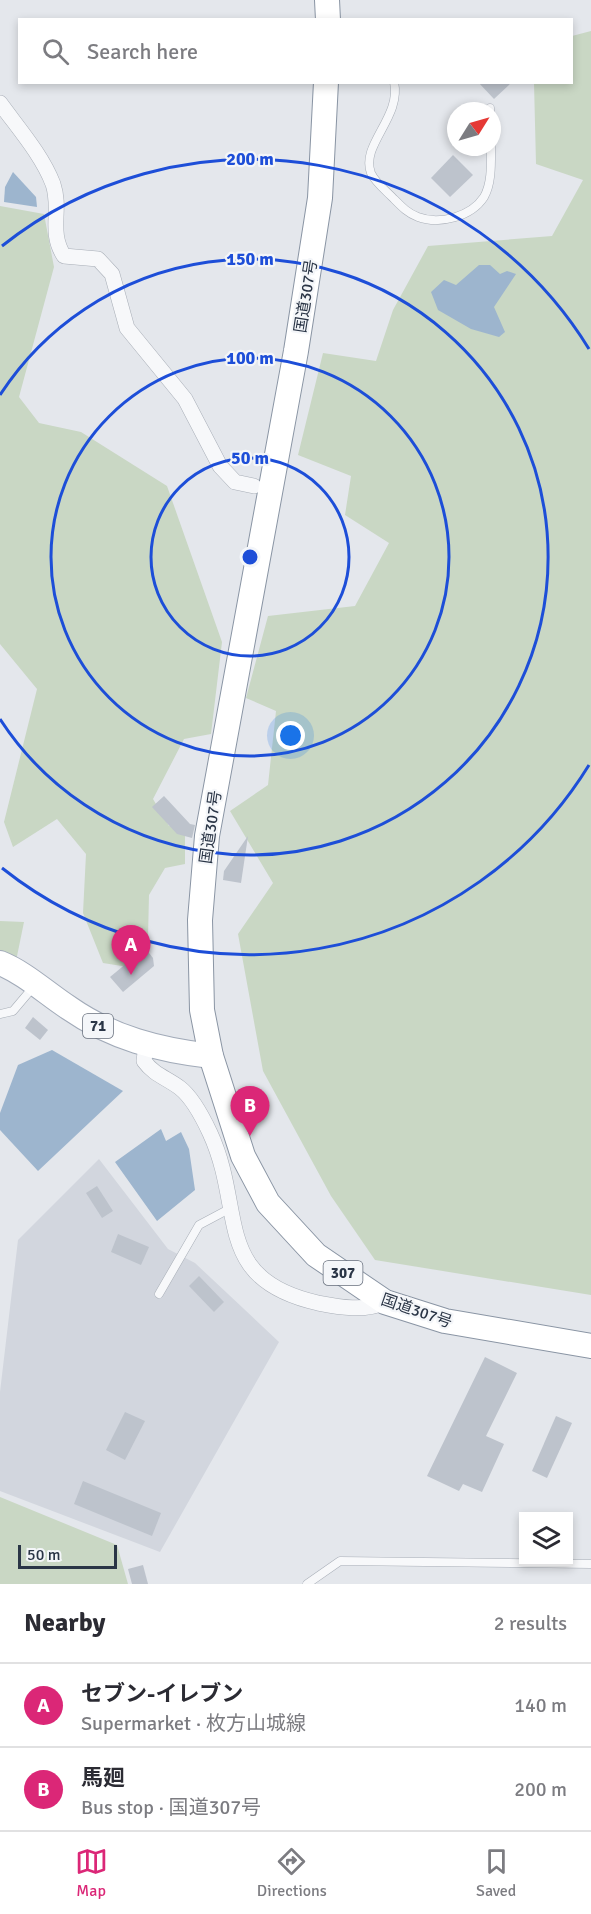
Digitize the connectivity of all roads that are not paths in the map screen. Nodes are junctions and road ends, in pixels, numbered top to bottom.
1 (327, 0) edge
2 (328, 18) edge
3 (326, 84) edge
4 (394, 84) edge
5 (0, 103) edge
6 (490, 156) edge
7 (254, 486) dead end
8 (0, 963) edge
9 (36, 984) junction
10 (0, 1014) edge
11 (146, 1045) junction
12 (211, 1056) junction
13 (231, 1208) junction
14 (159, 1294) dead end
15 (385, 1302) junction
16 (591, 1346) edge
17 (591, 1564) edge
18 (307, 1584) edge

1 - 2 main road
3 - 12 main road, 国道307号 / 307
4 - 6 lane
5 - 7 street
8 - 9 main road, 71
9 - 10 lane
9 - 11 main road, 71
11 - 12 main road, 71
11 - 13 street
12 - 15 main road, 国道307号 / 307
13 - 14 lane
13 - 15 street
15 - 16 main road, 国道307号 / 307
17 - 18 lane

